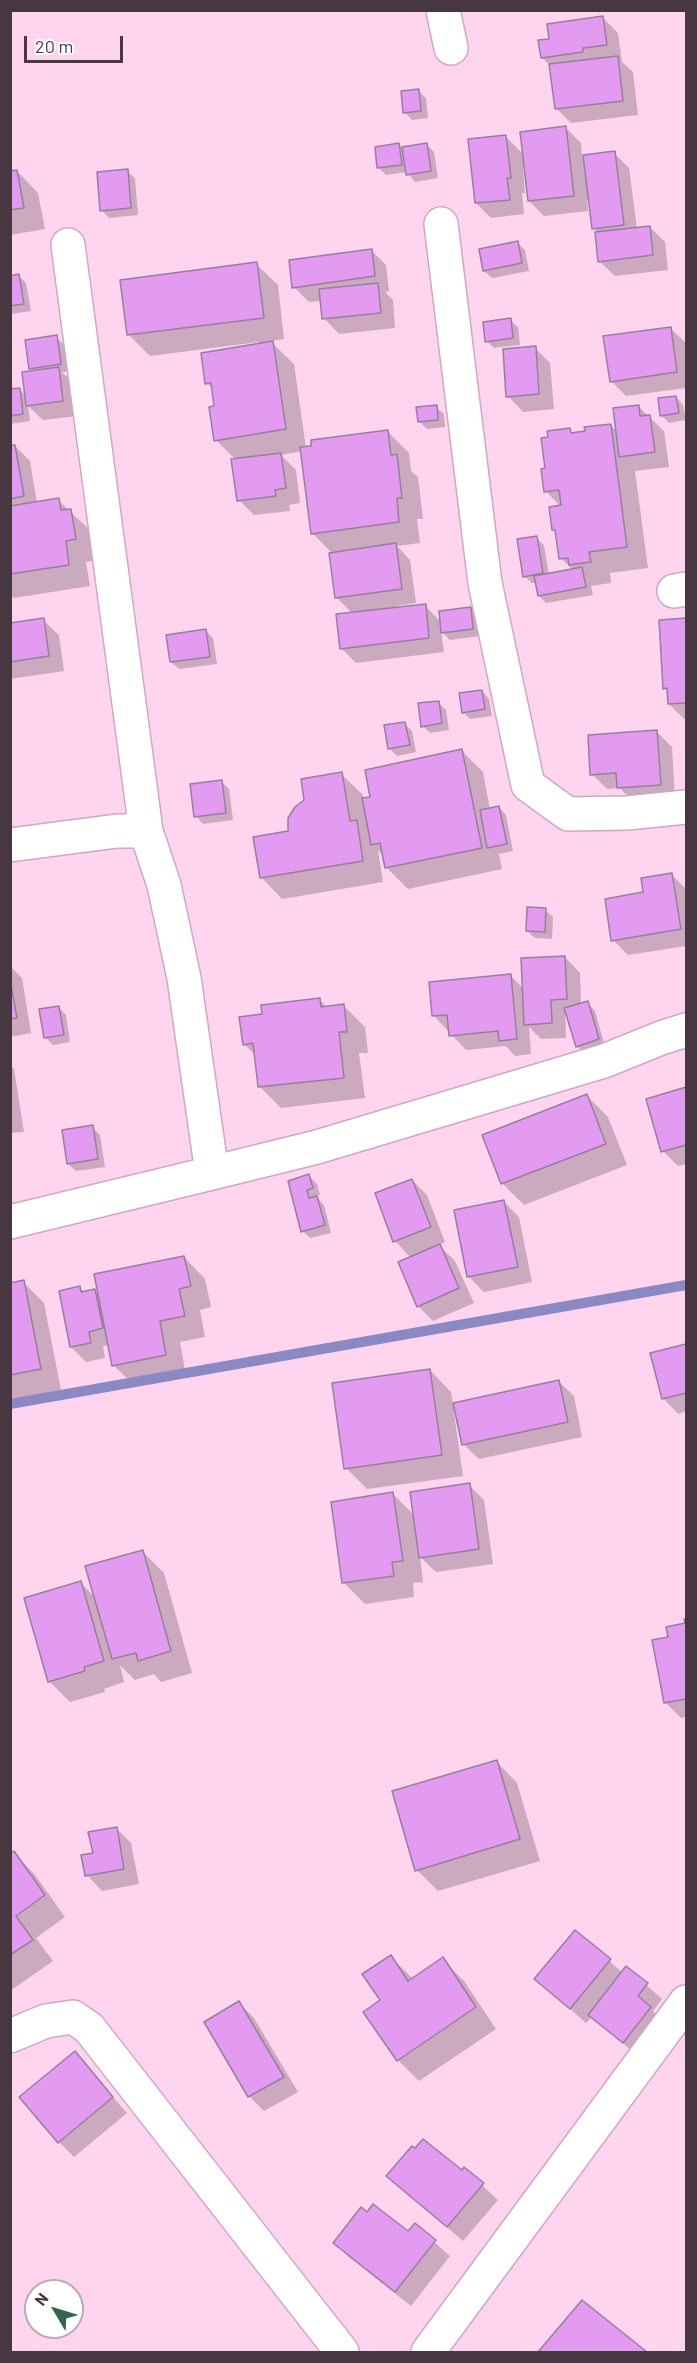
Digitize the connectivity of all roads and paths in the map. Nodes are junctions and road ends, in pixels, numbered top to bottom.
1 (442, 10) edge
2 (451, 48) dead end
3 (441, 224) dead end
4 (68, 245) dead end
5 (687, 807) edge
6 (146, 831) junction
7 (10, 845) edge
8 (687, 1030) edge
9 (212, 1173) junction
10 (10, 1222) edge
11 (687, 2002) edge
12 (10, 2036) edge
13 (342, 2352) edge
14 (428, 2352) edge

1 - 2 street
3 - 5 street
4 - 6 street
6 - 7 street
6 - 9 street
8 - 9 street
9 - 10 street
11 - 14 street
12 - 13 street

